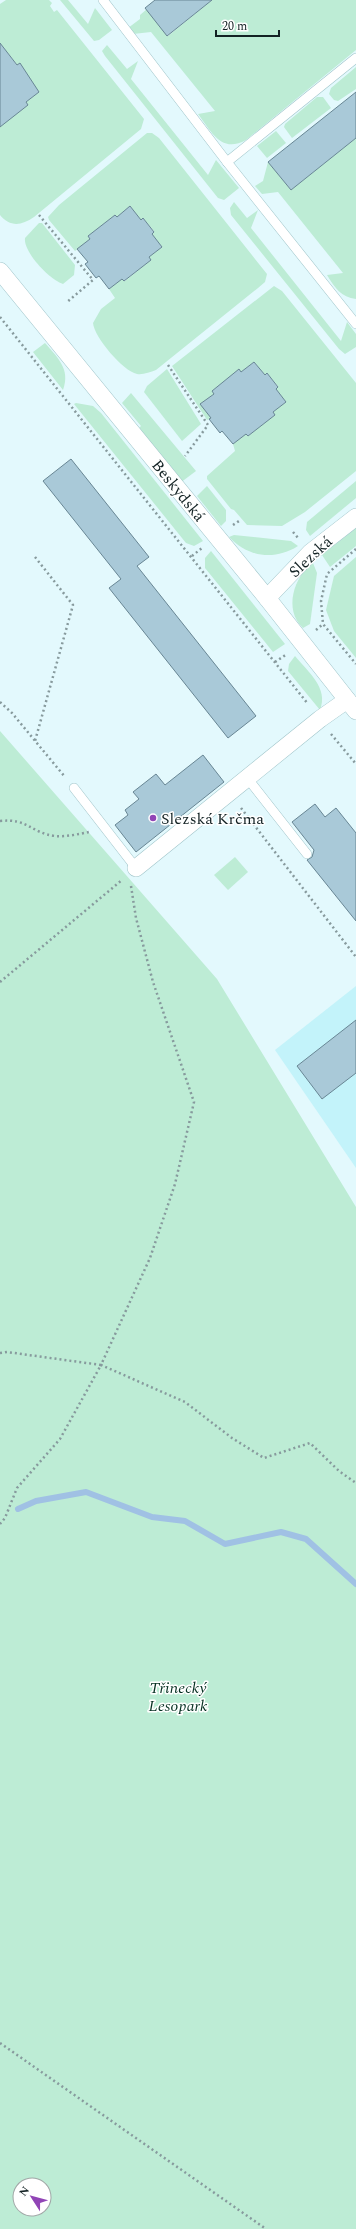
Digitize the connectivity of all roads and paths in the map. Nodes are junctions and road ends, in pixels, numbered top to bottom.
1 (107, 1) edge
2 (356, 58) edge
3 (226, 162) junction
4 (39, 215) dead end
5 (0, 271) edge
6 (66, 303) dead end
7 (353, 313) edge
8 (0, 317) edge
9 (356, 324) edge
10 (168, 365) dead end
11 (185, 456) dead end
12 (356, 517) edge
13 (205, 545) dead end
14 (356, 549) edge
15 (192, 556) junction
16 (35, 557) dead end
17 (267, 598) junction
18 (290, 651) dead end
19 (275, 662) junction
20 (356, 664) edge
21 (0, 702) edge
22 (352, 705) edge
23 (312, 710) dead end
24 (327, 730) dead end
25 (35, 741) junction
26 (356, 764) edge
27 (248, 778) junction
28 (74, 788) joint
29 (230, 793) junction
30 (0, 820) edge
31 (106, 828) junction
32 (307, 854) dead end
33 (133, 871) junction
34 (356, 956) edge
35 (0, 982) edge
36 (0, 1354) edge
37 (101, 1365) junction
38 (356, 1483) edge
39 (0, 1524) edge
40 (0, 2043) edge
41 (266, 2229) edge

1 - 3 lane
2 - 3 lane
3 - 7 lane
4 - 6 path
5 - 17 street, Beskydská
7 - 9 lane
8 - 15 path
10 - 11 path
12 - 17 street, Slezská
13 - 15 path
14 - 20 path
15 - 19 path
16 - 25 path
17 - 22 street, Beskydská
18 - 19 path
19 - 23 path
21 - 25 path
22 - 27 street
24 - 26 path
25 - 28 path
27 - 29 street
27 - 32 lane
28 - 31 lane
29 - 33 street
29 - 34 path
30 - 31 path
31 - 33 lane
33 - 35 path
33 - 37 path
36 - 37 path
37 - 38 path
37 - 39 path
40 - 41 path

